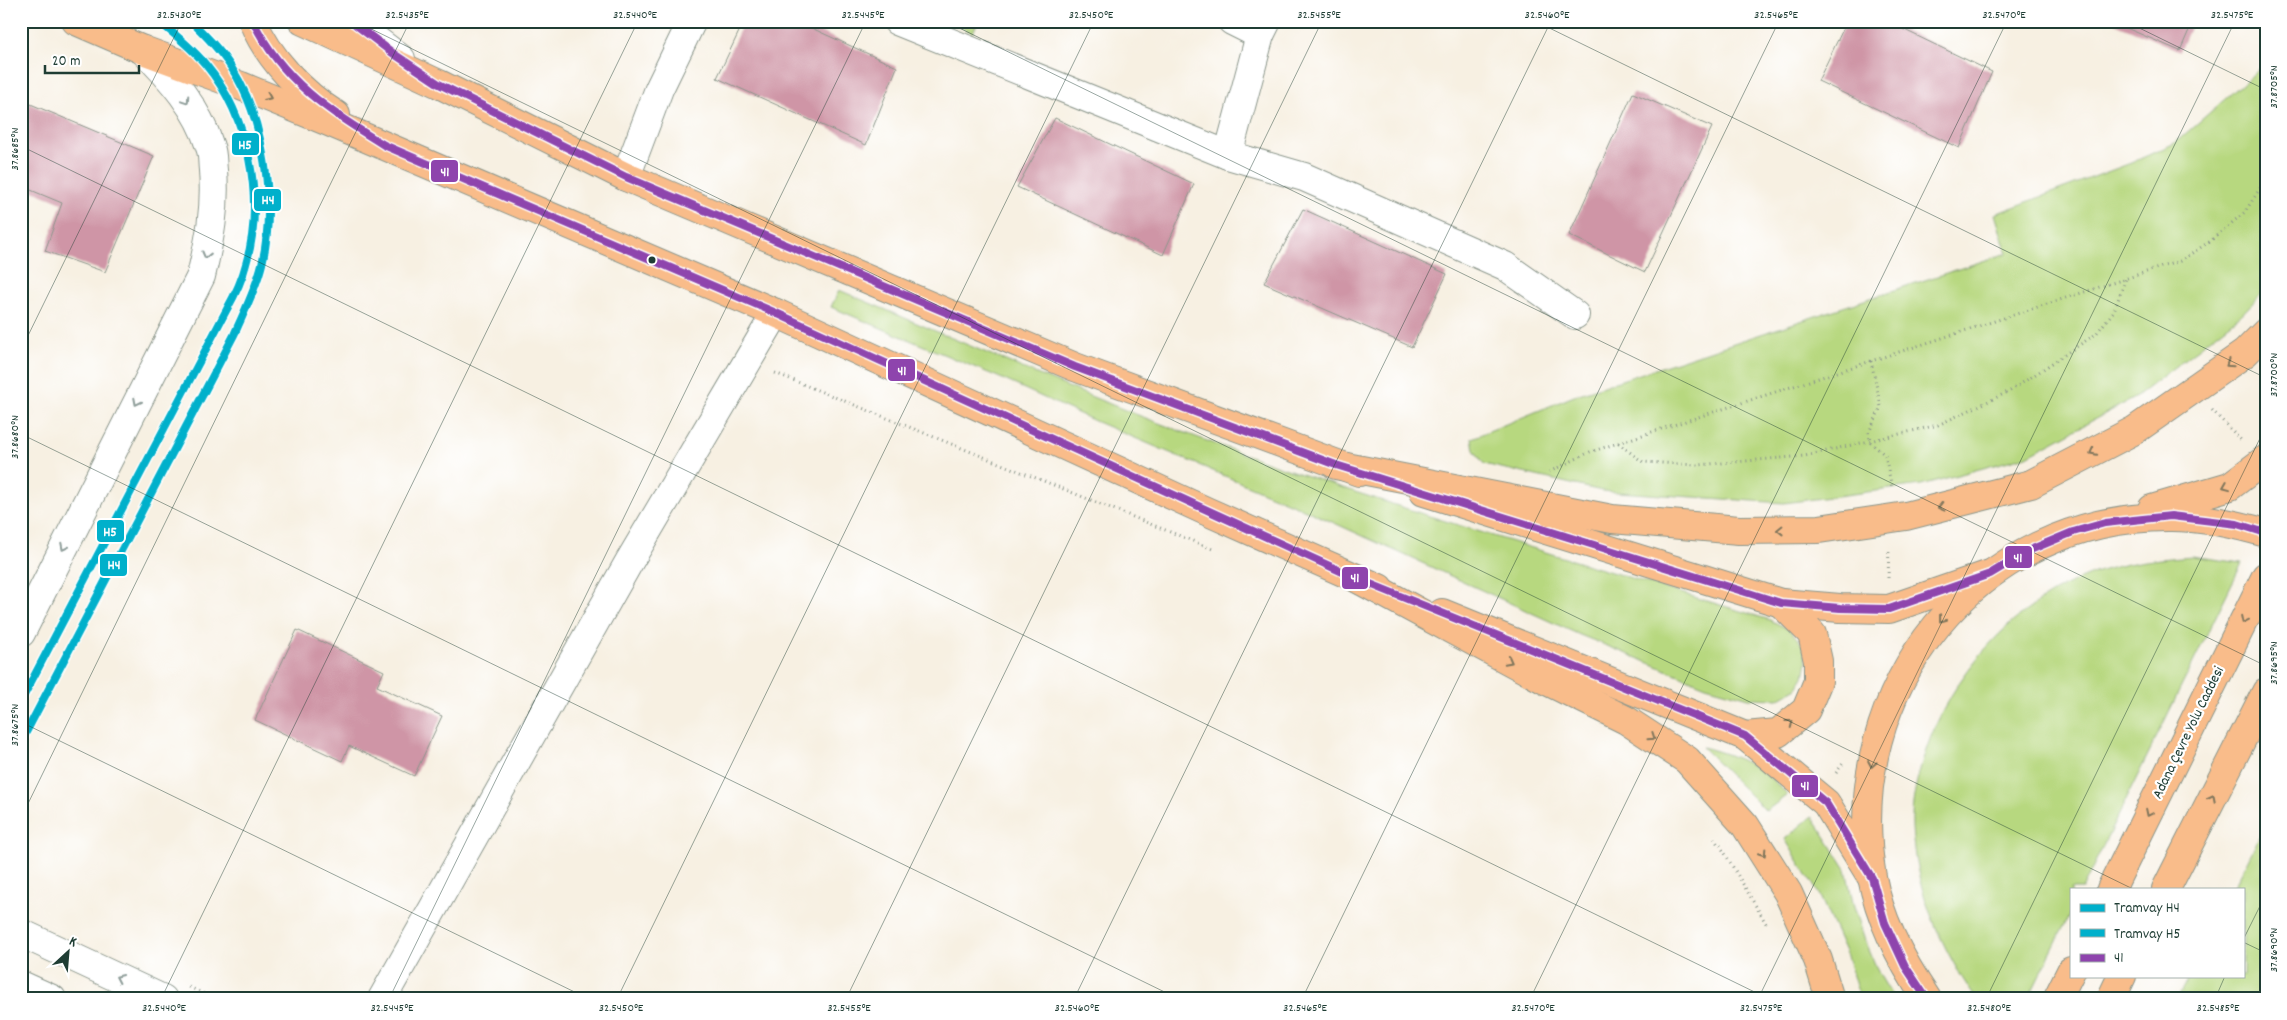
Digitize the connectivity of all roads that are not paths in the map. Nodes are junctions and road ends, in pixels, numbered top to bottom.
1 (76, 21) edge
2 (253, 21) edge
3 (303, 21) edge
4 (352, 21) edge
5 (692, 21) edge
6 (897, 21) edge
7 (1232, 21) edge
8 (1263, 28) edge
9 (143, 50) junction
10 (439, 84) junction
11 (384, 145) junction
12 (1228, 155) junction
13 (626, 177) junction
14 (776, 313) junction
15 (1575, 315) dead end
16 (2266, 332) edge
17 (2264, 460) edge
18 (1336, 465) junction
19 (2073, 532) junction
20 (2266, 533) edge
21 (1990, 574) junction
22 (2266, 576) edge
23 (1358, 579) junction
24 (1781, 603) junction
25 (21, 633) edge
26 (2266, 692) edge
27 (1745, 736) junction
28 (1872, 878) junction
29 (2111, 888) edge
30 (2167, 888) edge
31 (21, 933) edge
32 (1905, 966) junction
33 (2070, 973) edge
34 (2121, 978) edge
35 (21, 985) edge
36 (52, 999) edge
37 (163, 999) edge
38 (382, 999) edge
39 (1830, 999) edge
40 (1915, 999) edge
41 (1927, 999) edge
42 (2057, 999) edge
43 (2111, 999) edge

1 - 9 main road
2 - 11 main road
3 - 10 main road
4 - 10 street
5 - 13 street
6 - 12 street
7 - 8 street
8 - 12 street
9 -> 11 main road
9 -> 25 street
10 - 13 main road
11 - 14 main road
12 - 15 street
13 - 18 main road
14 - 23 main road
14 - 38 street
16 -> 18 main road
17 -> 19 main road
18 - 24 main road
19 - 20 main road
19 - 21 main road
21 - 24 main road
21 -> 28 main road
22 -> 29 main road, Adana Çevre Yolu Caddesi
23 - 27 main road
23 -> 39 main road
27 -> 24 main road
30 -> 26 main road
27 - 28 main road
28 - 32 main road
37 -> 31 street
32 - 40 main road
32 - 41 main road
33 - 42 main road
34 - 43 main road
35 - 36 street

